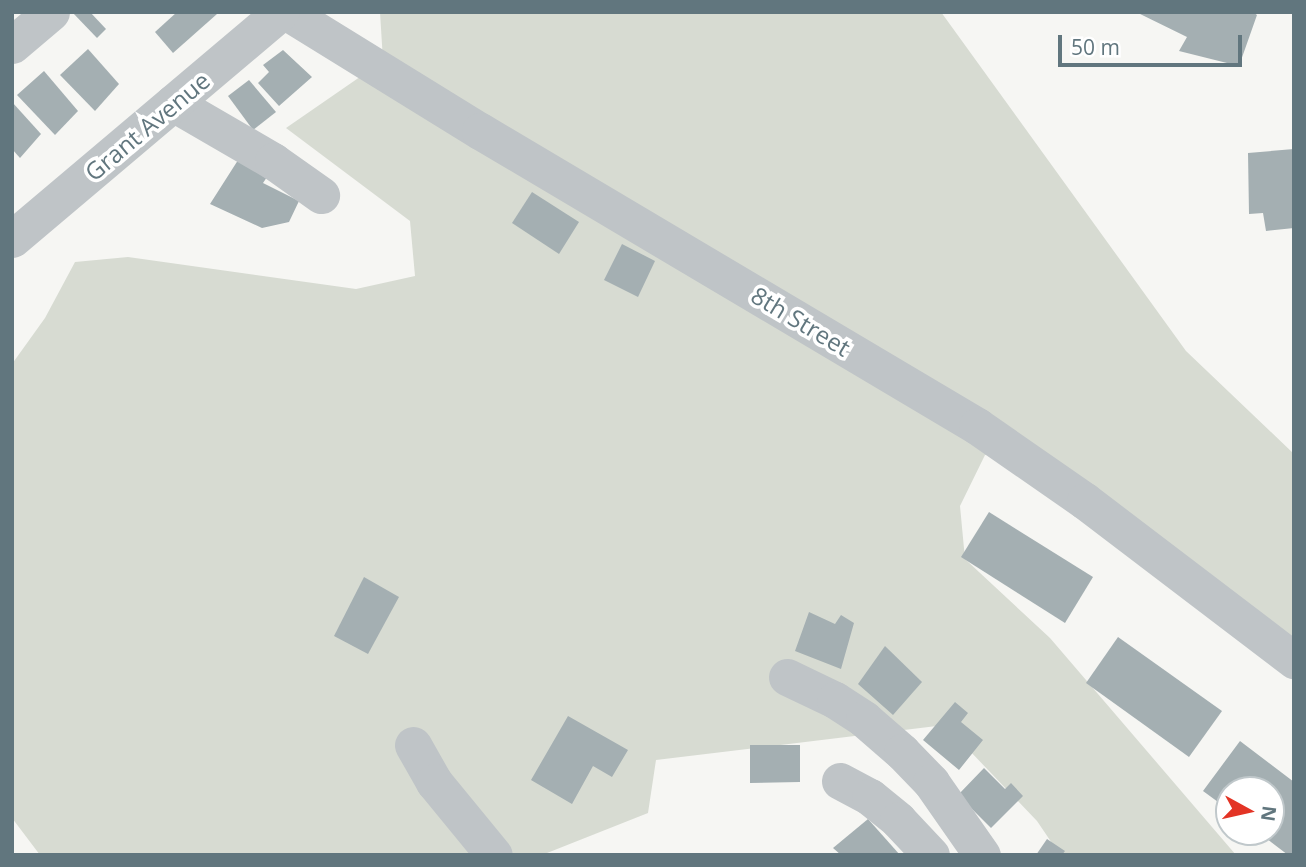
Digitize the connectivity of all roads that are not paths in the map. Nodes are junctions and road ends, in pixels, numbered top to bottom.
1 (51, 12) edge
2 (281, 12) edge
3 (287, 12) edge
4 (12, 45) edge
5 (173, 103) junction
6 (321, 195) dead end
7 (12, 239) edge
8 (1294, 660) edge
9 (787, 677) dead end
10 (413, 745) dead end
11 (840, 781) dead end
12 (494, 855) edge
13 (931, 855) edge
14 (982, 855) edge

1 - 4 street
2 - 5 street, Grant Avenue
3 - 8 street, 8th Street
5 - 6 street
5 - 7 street, Grant Avenue
9 - 14 street
10 - 12 street
11 - 13 street

